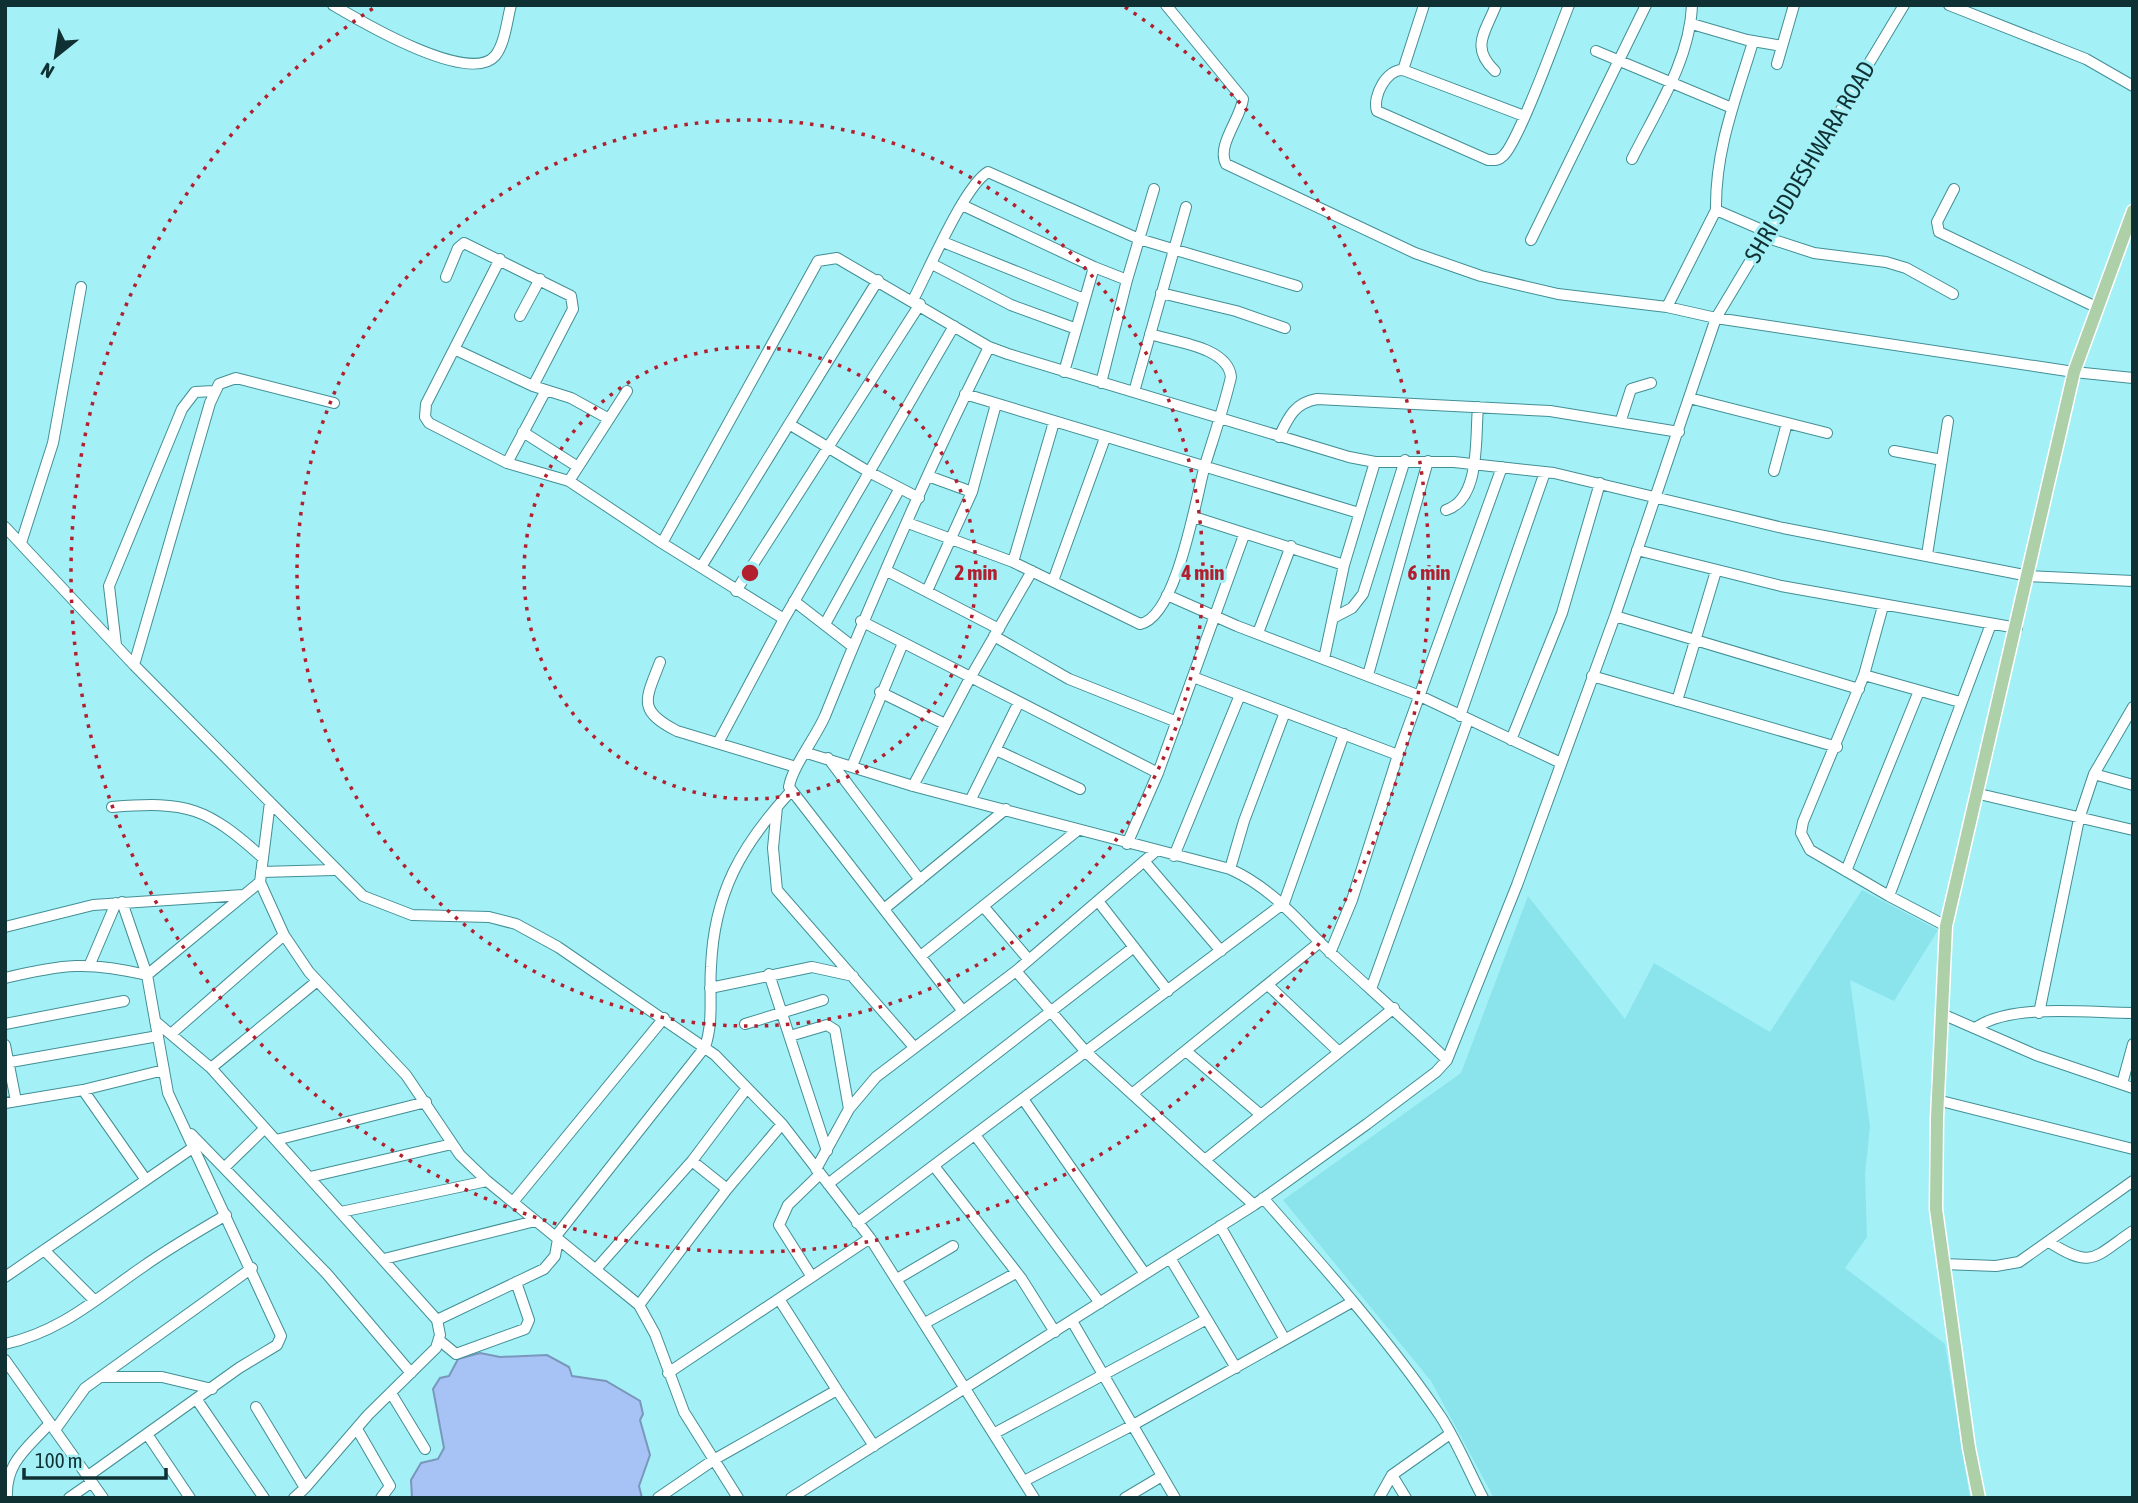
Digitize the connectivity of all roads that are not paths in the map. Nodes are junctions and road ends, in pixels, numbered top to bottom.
1 (333, 5) edge
2 (511, 5) edge
3 (1166, 5) edge
4 (1424, 5) edge
5 (1496, 5) edge
6 (1569, 5) edge
7 (1646, 5) edge
8 (1692, 5) edge
9 (1794, 5) edge
10 (1903, 5) edge
11 (1949, 5) edge
12 (1692, 24) junction
13 (1753, 42) junction
14 (1782, 46) junction
15 (1596, 51) dead end
16 (1619, 61) junction
17 (1777, 64) dead end
18 (1403, 70) junction
19 (1495, 71) dead end
20 (1671, 83) junction
21 (2133, 86) edge
22 (1732, 108) junction
23 (1524, 116) junction
24 (1632, 159) dead end
25 (1154, 189) dead end
26 (1954, 189) dead end
27 (962, 205) junction
28 (1186, 207) dead end
29 (1716, 210) junction
30 (2133, 211) edge
31 (1766, 234) junction
32 (1139, 239) junction
33 (1531, 240) dead end
34 (943, 242) junction
35 (1175, 248) junction
36 (500, 259) junction
37 (932, 264) junction
38 (1094, 267) junction
39 (446, 277) dead end
40 (540, 279) junction
41 (878, 280) junction
42 (1127, 280) junction
43 (1297, 286) dead end
44 (81, 287) dead end
45 (1161, 293) junction
46 (1953, 294) dead end
47 (1084, 299) junction
48 (916, 302) junction
49 (1667, 307) junction
50 (2096, 307) junction
51 (520, 316) dead end
52 (1716, 318) junction
53 (954, 326) junction
54 (1074, 328) junction
55 (1285, 328) dead end
56 (1150, 334) junction
57 (989, 347) junction
58 (454, 349) junction
59 (1064, 372) junction
60 (2074, 372) junction
61 (2133, 378) edge
62 (1101, 383) junction
63 (1651, 383) dead end
64 (533, 386) junction
65 (545, 390) junction
66 (214, 391) junction
67 (627, 391) dead end
68 (1134, 392) junction
69 (965, 394) junction
70 (1689, 398) junction
71 (334, 403) dead end
72 (996, 404) junction
73 (1478, 407) junction
74 (1221, 418) junction
75 (609, 419) junction
76 (1621, 420) junction
77 (1948, 421) dead end
78 (1054, 422) junction
79 (1787, 423) junction
80 (789, 424) junction
81 (523, 432) junction
82 (1679, 432) junction
83 (1827, 433) dead end
84 (1279, 437) junction
85 (1105, 438) junction
86 (828, 447) junction
87 (1894, 451) dead end
88 (1405, 460) junction
89 (1942, 460) junction
90 (1375, 461) junction
91 (1428, 461) junction
92 (507, 463) junction
93 (1473, 464) junction
94 (578, 467) junction
95 (1205, 467) junction
96 (1502, 467) junction
97 (1545, 471) junction
98 (1774, 471) dead end
99 (869, 472) junction
100 (928, 476) junction
101 (569, 481) junction
102 (1600, 483) junction
103 (900, 488) junction
104 (972, 492) junction
105 (1657, 497) junction
106 (919, 498) junction
107 (1446, 510) dead end
108 (1359, 513) junction
109 (1194, 517) junction
110 (908, 523) junction
111 (5, 527) edge
112 (1244, 535) junction
113 (952, 539) junction
114 (662, 542) junction
115 (21, 543) junction
116 (1291, 546) junction
117 (1637, 550) junction
118 (1927, 555) junction
119 (1013, 562) junction
120 (1344, 565) junction
121 (701, 568) junction
122 (887, 571) junction
123 (1032, 571) junction
124 (1716, 572) junction
125 (2029, 576) junction
126 (1053, 581) junction
127 (2133, 581) edge
128 (736, 591) junction
129 (927, 591) junction
130 (1167, 594) junction
131 (794, 601) junction
132 (1883, 606) junction
133 (1214, 616) junction
134 (1615, 616) junction
135 (1333, 618) junction
136 (784, 619) junction
137 (861, 621) junction
138 (825, 624) junction
139 (1991, 624) junction
140 (2017, 628) junction
141 (997, 632) junction
142 (1258, 634) junction
143 (1695, 639) junction
144 (902, 643) junction
145 (116, 646) junction
146 (852, 646) junction
147 (1324, 659) junction
148 (660, 662) dead end
149 (134, 665) junction
150 (1368, 675) junction
151 (1592, 676) junction
152 (1864, 676) junction
153 (1193, 677) junction
154 (970, 678) junction
155 (1859, 689) junction
156 (1919, 691) junction
157 (880, 692) junction
158 (1240, 695) junction
159 (1420, 696) junction
160 (1677, 701) junction
161 (1960, 702) junction
162 (1018, 704) junction
163 (2133, 707) edge
164 (1285, 712) junction
165 (1464, 718) junction
166 (1177, 722) junction
167 (945, 724) junction
168 (1344, 734) junction
169 (1511, 740) junction
170 (719, 741) junction
171 (1837, 747) junction
172 (996, 750) junction
173 (807, 753) junction
174 (1398, 755) junction
175 (828, 758) junction
176 (1561, 763) junction
177 (852, 766) junction
178 (796, 767) junction
179 (1158, 773) junction
180 (2094, 774) junction
181 (2133, 785) edge
182 (913, 786) junction
183 (1080, 789) dead end
184 (791, 792) junction
185 (1975, 793) junction
186 (971, 799) junction
187 (270, 802) junction
188 (777, 806) junction
189 (112, 807) dead end
190 (1006, 809) junction
191 (2079, 819) junction
192 (1078, 830) junction
193 (2133, 830) edge
194 (1127, 844) junction
195 (1156, 852) junction
196 (1174, 856) junction
197 (263, 858) junction
198 (1144, 861) junction
199 (1230, 869) junction
200 (334, 870) junction
201 (1846, 871) junction
202 (261, 877) junction
203 (920, 880) junction
204 (244, 895) junction
205 (1889, 896) junction
206 (1098, 901) junction
207 (119, 903) junction
208 (1284, 903) junction
209 (983, 906) junction
210 (884, 909) junction
211 (1946, 926) junction
212 (5, 927) edge
213 (285, 935) junction
214 (1320, 942) junction
215 (1134, 947) junction
216 (1221, 950) junction
217 (1330, 953) junction
218 (922, 955) junction
219 (1029, 960) junction
220 (90, 964) junction
221 (1016, 971) junction
222 (769, 974) junction
223 (147, 975) junction
224 (853, 976) junction
225 (5, 978) edge
226 (316, 982) junction
227 (1269, 986) junction
228 (709, 988) junction
229 (1371, 989) junction
230 (1168, 991) junction
231 (822, 1000) dead end
232 (124, 1001) dead end
233 (1394, 1008) junction
234 (962, 1010) junction
235 (781, 1012) junction
236 (1051, 1013) junction
237 (2039, 1013) junction
238 (2133, 1013) edge
239 (1941, 1014) junction
240 (664, 1018) junction
241 (155, 1021) junction
242 (5, 1024) edge
243 (745, 1024) dead end
244 (1977, 1027) junction
245 (171, 1034) junction
246 (158, 1036) junction
247 (790, 1037) junction
248 (2133, 1044) edge
249 (5, 1045) edge
250 (705, 1047) junction
251 (914, 1047) junction
252 (1186, 1051) junction
253 (1086, 1052) junction
254 (1339, 1052) junction
255 (1447, 1060) junction
256 (7, 1063) edge
257 (211, 1068) junction
258 (164, 1070) junction
259 (2122, 1084) junction
260 (747, 1088) junction
261 (2133, 1088) edge
262 (83, 1090) junction
263 (1132, 1094) junction
264 (1023, 1100) junction
265 (1937, 1100) junction
266 (10, 1102) edge
267 (426, 1102) junction
268 (849, 1109) junction
269 (1261, 1115) junction
270 (782, 1124) junction
271 (265, 1128) junction
272 (186, 1130) junction
273 (975, 1135) junction
274 (276, 1140) junction
275 (453, 1144) junction
276 (194, 1147) junction
277 (2133, 1149) edge
278 (827, 1151) junction
279 (1205, 1160) junction
280 (692, 1161) junction
281 (934, 1166) junction
282 (225, 1167) junction
283 (818, 1171) junction
284 (310, 1177) junction
285 (146, 1180) junction
286 (487, 1181) junction
287 (2133, 1181) edge
288 (828, 1184) junction
289 (727, 1189) junction
290 (1263, 1198) junction
291 (513, 1202) junction
292 (1254, 1205) junction
293 (341, 1212) junction
294 (226, 1215) junction
295 (535, 1221) junction
296 (857, 1223) junction
297 (1220, 1226) junction
298 (2133, 1231) edge
299 (557, 1237) junction
300 (870, 1238) junction
301 (2049, 1242) junction
302 (953, 1246) dead end
303 (44, 1250) junction
304 (1170, 1258) junction
305 (384, 1259) junction
306 (1943, 1264) junction
307 (252, 1268) junction
308 (597, 1268) junction
309 (1016, 1273) junction
310 (1145, 1274) junction
311 (812, 1276) junction
312 (5, 1277) edge
313 (897, 1279) junction
314 (516, 1282) junction
315 (779, 1299) junction
316 (94, 1300) junction
317 (1352, 1302) junction
318 (1100, 1303) junction
319 (639, 1305) junction
320 (437, 1320) junction
321 (1205, 1320) junction
322 (1072, 1321) junction
323 (925, 1323) junction
324 (1055, 1332) junction
325 (1284, 1338) junction
326 (439, 1340) junction
327 (5, 1344) edge
328 (5, 1360) edge
329 (1236, 1368) junction
330 (411, 1373) junction
331 (668, 1373) junction
332 (1103, 1376) junction
333 (101, 1377) junction
334 (967, 1388) junction
335 (212, 1389) junction
336 (837, 1390) junction
337 (391, 1393) junction
338 (197, 1400) junction
339 (256, 1407) dead end
340 (1133, 1425) junction
341 (53, 1426) junction
342 (357, 1429) junction
343 (995, 1433) junction
344 (148, 1434) junction
345 (1450, 1434) junction
346 (874, 1446) junction
347 (425, 1450) dead end
348 (715, 1460) junction
349 (8, 1466) edge
350 (1392, 1475) junction
351 (1162, 1476) junction
352 (90, 1479) junction
353 (1024, 1482) junction
354 (305, 1488) junction
355 (7, 1498) edge
356 (69, 1498) edge
357 (103, 1498) edge
358 (190, 1498) edge
359 (264, 1498) edge
360 (294, 1498) edge
361 (381, 1498) edge
362 (658, 1498) edge
363 (738, 1498) edge
364 (791, 1498) edge
365 (1034, 1498) edge
366 (1125, 1498) edge
367 (1175, 1498) edge
368 (1379, 1498) edge
369 (1406, 1498) edge
370 (1483, 1498) edge
371 (1979, 1498) edge

1 - 2 street
3 - 49 street
4 - 18 street
5 - 19 street
6 - 23 street
7 - 16 street
8 - 12 street
9 - 14 street
10 - 31 street, SHRI SIDDESHWARA ROAD
11 - 21 street
12 - 13 street
12 - 20 street
13 - 14 street
13 - 22 street
14 - 17 street
15 - 16 street
16 - 20 street
16 - 33 street
18 - 23 street
18 - 23 street
20 - 22 street
20 - 24 street
22 - 29 street
25 - 32 street
26 - 50 street
27 - 32 street
27 - 34 street
27 - 38 street
28 - 35 street
29 - 31 street
29 - 49 street
30 - 50 main road
31 - 46 street
31 - 52 street, SHRI SIDDESHWARA ROAD
32 - 35 street
32 - 42 street
34 - 37 street
34 - 47 street
35 - 43 street
35 - 45 street
36 - 39 street
36 - 40 street
36 - 58 street
37 - 48 street
37 - 54 street
38 - 42 street
38 - 47 street
40 - 51 street
40 - 64 street
41 - 48 street
41 - 80 street
41 - 114 street
42 - 62 street
44 - 115 street
45 - 55 street
45 - 56 street
47 - 54 street
48 - 53 street
48 - 86 street
49 - 52 street
50 - 60 main road
52 - 60 street
52 - 70 street, SHRI SIDDESHWARA ROAD
53 - 57 street
53 - 99 street
54 - 59 street
56 - 68 street
56 - 74 street
57 - 59 street
57 - 69 street
58 - 64 street
58 - 92 street
59 - 62 street
60 - 61 street
60 - 125 main road
62 - 68 street
63 - 76 street
64 - 65 street
65 - 75 street
65 - 81 street
66 - 71 street
66 - 145 street
66 - 149 street
67 - 75 street
68 - 74 street
69 - 72 street
69 - 100 street
70 - 79 street
70 - 82 street, SHRI SIDDESHWARA ROAD
72 - 78 street
72 - 104 street
73 - 76 street
73 - 84 street
73 - 93 street
74 - 84 street
74 - 95 street
75 - 94 street
76 - 82 street
77 - 89 street
78 - 85 street
78 - 119 street
79 - 83 street
79 - 98 street
80 - 86 street
80 - 121 street
81 - 92 street
81 - 94 street
82 - 105 street, SHRI SIDDESHWARA ROAD
84 - 90 street
85 - 95 street
85 - 126 street
86 - 99 street
86 - 128 street
87 - 89 street
88 - 90 street
88 - 91 street
88 - 135 street
89 - 118 street
90 - 108 street
91 - 93 street
91 - 150 street
92 - 101 street
93 - 96 street
93 - 107 street
94 - 101 street
95 - 108 street
95 - 109 street
96 - 97 street
96 - 159 street
97 - 102 street
97 - 165 street
99 - 103 street
99 - 131 street
100 - 104 street
100 - 106 street
101 - 114 street
102 - 105 street
102 - 169 street
103 - 106 street
103 - 138 street
104 - 113 street
105 - 117 street, SHRI SIDDESHWARA ROAD
105 - 118 street
106 - 110 street
108 - 120 street
109 - 112 street
109 - 130 street
110 - 113 street
110 - 122 street
111 - 115 street
112 - 116 street
112 - 133 street
113 - 119 street
113 - 129 street
114 - 121 street
115 - 145 street
116 - 120 street
116 - 142 street
117 - 124 street
117 - 134 street, SHRI SIDDESHWARA ROAD
118 - 125 street
119 - 123 street
120 - 135 street
121 - 128 street
122 - 129 street
122 - 137 street
123 - 126 street
123 - 141 street
124 - 132 street
124 - 143 street
125 - 127 street
125 - 140 main road
126 - 130 street
128 - 136 street
129 - 141 street
130 - 133 street
131 - 136 street
131 - 138 street
132 - 139 street
132 - 152 street
133 - 142 street
133 - 153 street
134 - 143 street
134 - 151 street, SHRI SIDDESHWARA ROAD
135 - 147 street
136 - 170 street
137 - 144 street
137 - 146 street
138 - 146 street
139 - 140 street
139 - 161 street
140 - 185 main road
141 - 154 street
141 - 166 street
142 - 147 street
143 - 155 street
143 - 160 street
144 - 154 street
144 - 157 street
145 - 149 street
146 - 173 street
147 - 150 street
148 - 170 street
149 - 187 street
150 - 159 street
151 - 160 street
151 - 176 street, SHRI SIDDESHWARA ROAD
152 - 155 street
152 - 156 street
153 - 158 street
153 - 166 street
154 - 162 street
154 - 167 street
155 - 171 street
156 - 161 street
156 - 201 street
157 - 167 street
157 - 177 street
158 - 164 street
158 - 196 street
159 - 165 street
159 - 174 street
160 - 171 street
161 - 205 street
162 - 172 street
162 - 179 street
163 - 180 street
164 - 168 street
164 - 199 street
165 - 169 street
165 - 229 street
166 - 179 street
167 - 182 street
168 - 174 street
168 - 208 street
169 - 176 street
170 - 178 street
171 - 201 street
172 - 183 street
172 - 186 street
173 - 175 street
173 - 178 street
174 - 217 street
175 - 177 street
175 - 203 street
176 - 255 street, SHRI SIDDESHWARA ROAD
177 - 182 street
178 - 184 street
179 - 194 street
180 - 181 street
180 - 191 street
182 - 186 street
184 - 188 street
184 - 210 street
185 - 191 street
185 - 211 main road
186 - 190 street
187 - 197 street
187 - 200 street
188 - 224 street
188 - 228 street
189 - 197 street
190 - 192 street
190 - 203 street
191 - 193 street
191 - 237 street
192 - 194 street
192 - 209 street
194 - 195 street
195 - 196 street
195 - 198 street
196 - 199 street
197 - 202 street
198 - 206 street
198 - 216 street
199 - 208 street
200 - 202 street
200 - 240 street
201 - 205 street
202 - 204 street
202 - 213 street
203 - 210 street
204 - 207 street
204 - 223 street
205 - 211 street
206 - 215 street
206 - 219 street
207 - 212 street
207 - 220 street
207 - 223 street
208 - 214 street
208 - 216 street
209 - 218 street
209 - 219 street
210 - 218 street
211 - 239 main road
213 - 226 street
213 - 245 street
214 - 217 street
214 - 227 street
215 - 230 street
215 - 236 street
216 - 230 street
217 - 229 street
218 - 234 street
219 - 221 street
220 - 223 street
220 - 225 street
221 - 234 street
221 - 236 street
222 - 224 street
222 - 228 street
222 - 235 street
223 - 241 street
224 - 251 street
226 - 257 street
226 - 267 street
227 - 252 street
227 - 254 street
228 - 250 street
229 - 233 street
230 - 253 street
231 - 235 street
232 - 242 street
233 - 254 street
233 - 255 street
234 - 251 street
235 - 243 street
235 - 247 street
236 - 253 street
236 - 288 street
237 - 238 street
237 - 244 street
239 - 244 street
239 - 265 main road
240 - 250 street
240 - 291 street
241 - 245 street
241 - 246 street
244 - 259 street
245 - 257 street
246 - 256 street
246 - 258 street
247 - 268 street
247 - 278 street
248 - 259 street
249 - 256 street
250 - 260 street
250 - 299 street
251 - 268 street
252 - 263 street
252 - 269 street
253 - 263 street
253 - 264 street
254 - 269 street
255 - 290 street
256 - 266 street
257 - 271 street
258 - 262 street
258 - 272 street
259 - 261 street
260 - 270 street
260 - 280 street
262 - 266 street
262 - 285 street
263 - 279 street
264 - 273 street
264 - 310 street
265 - 277 street
265 - 306 main road
267 - 274 street
267 - 275 street
268 - 278 street
269 - 279 street
270 - 283 street
270 - 289 street
271 - 274 street
271 - 282 street
272 - 276 street
272 - 282 street
273 - 281 street
273 - 318 street
274 - 284 street
275 - 284 street
275 - 286 street
276 - 285 street
276 - 294 street
278 - 283 street
279 - 292 street
280 - 289 street
280 - 308 street
281 - 296 street
281 - 309 street
282 - 330 street
283 - 288 street
283 - 311 street
284 - 293 street
285 - 303 street
286 - 291 street
286 - 293 street
287 - 301 street
288 - 296 street
289 - 319 street
290 - 292 street
290 - 317 street
291 - 295 street
292 - 297 street
293 - 305 street
294 - 307 street
294 - 316 street
295 - 299 street
295 - 305 street
296 - 300 street
297 - 304 street
297 - 325 street
298 - 301 street
299 - 308 street
299 - 314 street
300 - 311 street
300 - 313 street
301 - 306 street
302 - 313 street
303 - 312 street
303 - 316 street
304 - 310 street
304 - 321 street
305 - 320 street
306 - 371 main road
307 - 333 street
307 - 335 street
308 - 319 street
309 - 323 street
309 - 324 street
310 - 318 street
311 - 315 street
313 - 323 street
314 - 320 street
314 - 326 street
315 - 331 street
315 - 336 street
316 - 327 street
317 - 325 street
317 - 345 street
318 - 322 street
319 - 331 street
320 - 326 street
321 - 329 street
321 - 332 street
322 - 324 street
322 - 332 street
323 - 334 street
324 - 334 street
325 - 329 street
326 - 330 street
328 - 341 street
329 - 340 street
330 - 337 street
331 - 348 street
332 - 340 street
332 - 343 street
333 - 335 street
333 - 341 street
334 - 343 street
334 - 346 street
335 - 338 street
336 - 346 street
336 - 348 street
337 - 342 street
337 - 347 street
338 - 344 street
338 - 359 street
339 - 354 street
340 - 351 street
340 - 353 street
341 - 349 street
341 - 352 street
342 - 354 street
342 - 361 street
343 - 353 street
344 - 352 street
344 - 358 street
345 - 350 street
345 - 370 street
346 - 364 street
348 - 362 street
348 - 363 street
349 - 355 street
350 - 368 street
350 - 369 street
351 - 366 street
351 - 367 street
352 - 356 street
352 - 357 street
353 - 365 street
354 - 360 street

